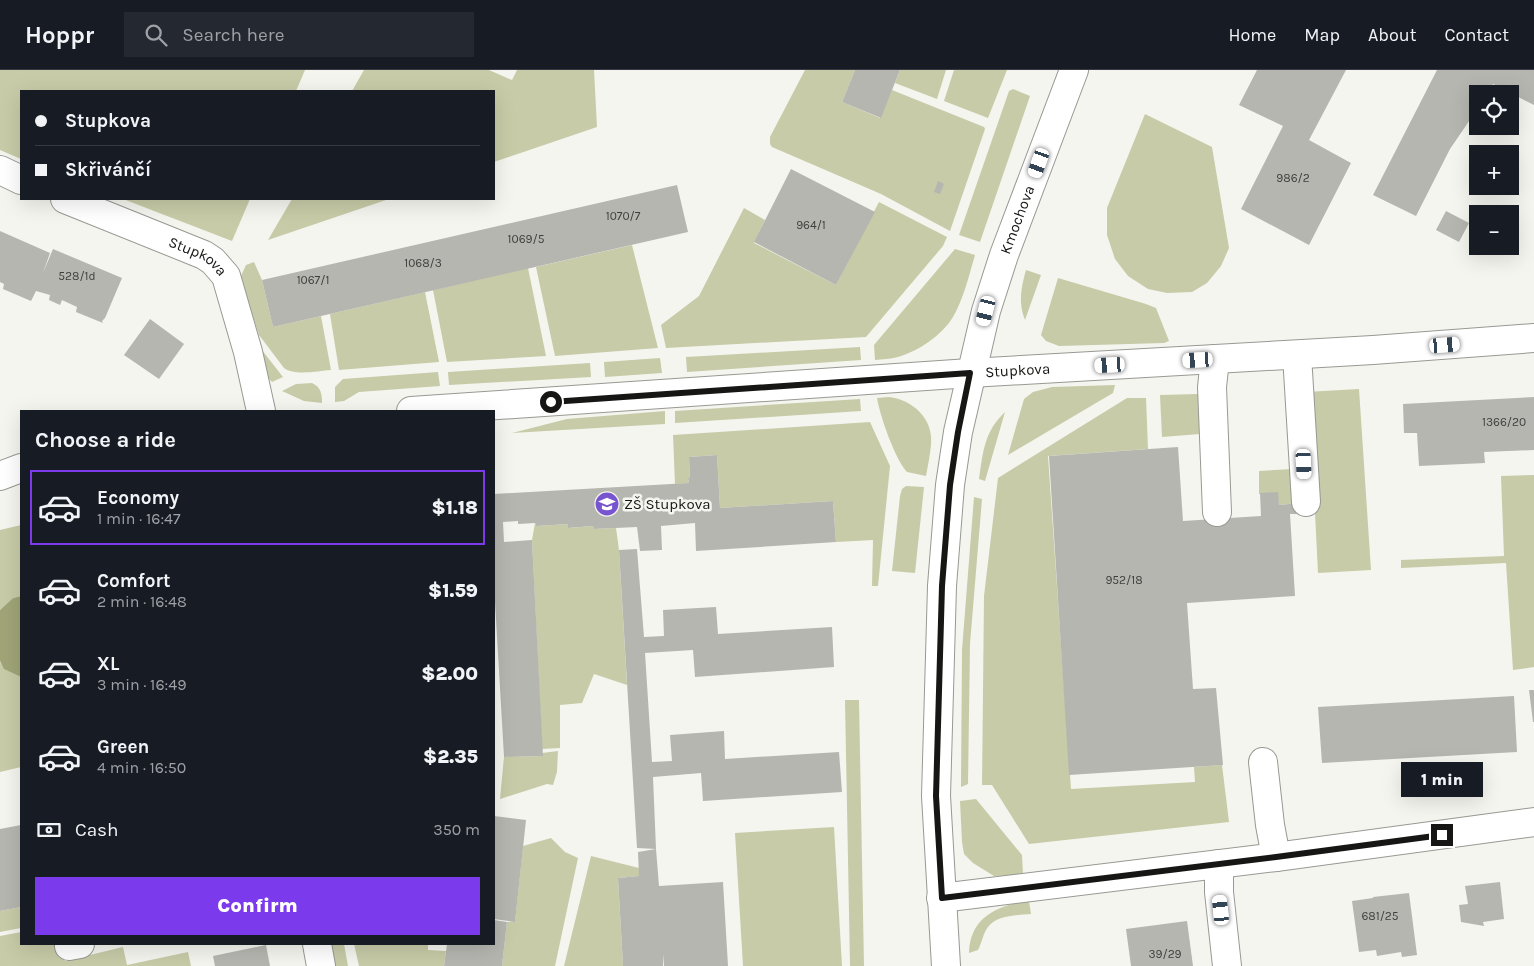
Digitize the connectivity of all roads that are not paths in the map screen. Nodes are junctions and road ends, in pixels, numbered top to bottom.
1 (1074, 70) edge
2 (0, 170) edge
3 (20, 180) edge
4 (68, 200) edge
5 (1534, 338) edge
6 (1297, 355) junction
7 (1215, 359) junction
8 (970, 373) junction
9 (261, 410) edge
10 (426, 410) edge
11 (20, 468) edge
12 (0, 476) edge
13 (1306, 502) dead end
14 (1217, 512) dead end
15 (1263, 762) dead end
16 (1534, 822) edge
17 (1276, 857) junction
18 (1219, 864) junction
19 (942, 898) junction
20 (316, 945) edge
21 (321, 966) edge
22 (946, 966) edge
23 (1227, 966) edge

1 - 8 street, Kmochova
2 - 3 street
4 - 9 street, Stupkova
5 - 6 street, Stupkova
6 - 7 street, Stupkova
6 - 13 street
7 - 8 street, Stupkova
7 - 14 street
8 - 10 street, Stupkova
8 - 19 street, Kmochova
11 - 12 street
15 - 17 street
16 - 17 street
17 - 18 street
18 - 19 street
18 - 23 street
19 - 22 street, Kmochova
20 - 21 street

